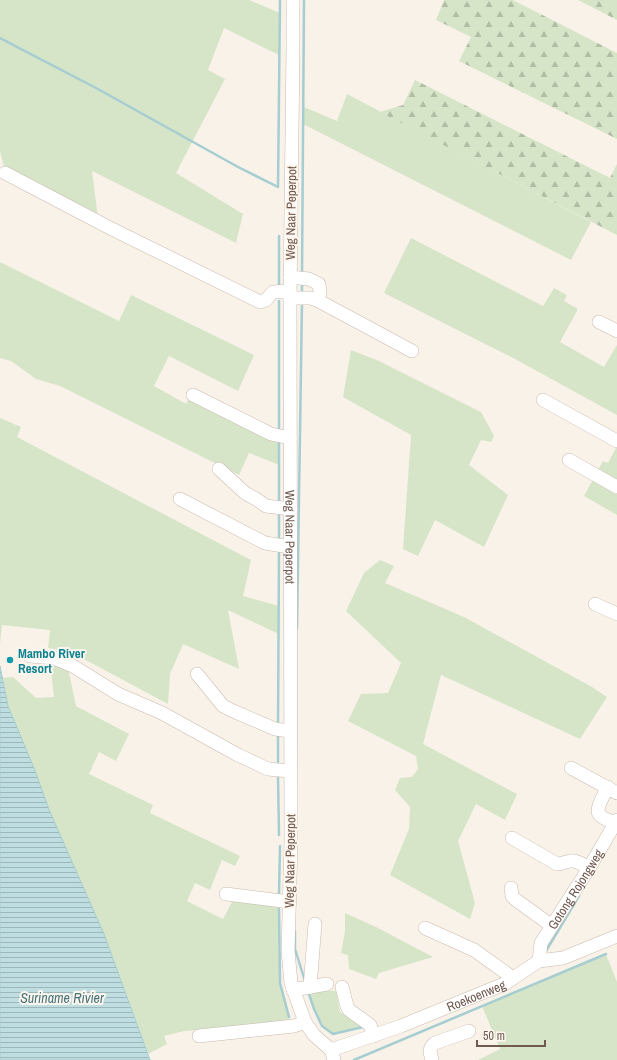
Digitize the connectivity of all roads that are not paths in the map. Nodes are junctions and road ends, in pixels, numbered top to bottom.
1 (293, 0) edge
2 (5, 173) dead end
3 (290, 277) junction
4 (290, 294) junction
5 (318, 300) junction
6 (599, 322) dead end
7 (617, 330) edge
8 (412, 351) dead end
9 (193, 394) dead end
10 (543, 400) dead end
11 (290, 438) junction
12 (617, 441) edge
13 (569, 460) dead end
14 (219, 469) dead end
15 (617, 487) edge
16 (180, 499) dead end
17 (291, 509) junction
18 (290, 547) junction
19 (595, 604) dead end
20 (617, 614) edge
21 (30, 656) dead end
22 (198, 674) dead end
23 (290, 731) junction
24 (571, 768) dead end
25 (290, 770) junction
26 (612, 790) edge
27 (616, 822) edge
28 (512, 838) dead end
29 (589, 868) junction
30 (511, 888) dead end
31 (226, 894) dead end
32 (290, 902) junction
33 (315, 924) dead end
34 (552, 926) junction
35 (424, 928) dead end
36 (616, 941) edge
37 (538, 960) junction
38 (513, 978) junction
39 (327, 984) dead end
40 (310, 987) junction
41 (342, 987) dead end
42 (293, 990) junction
43 (305, 1022) junction
44 (470, 1031) dead end
45 (199, 1036) dead end
46 (374, 1036) junction
47 (333, 1055) edge
48 (432, 1060) edge

1 - 3 street, Weg Naar Peperpot
2 - 4 street
3 - 4 street, Weg Naar Peperpot
3 - 5 street
4 - 5 street
4 - 11 street, Weg Naar Peperpot
5 - 8 street
6 - 7 street
9 - 11 street
10 - 12 street
11 - 17 street, Weg Naar Peperpot
13 - 15 street
14 - 17 street
16 - 18 street
17 - 18 street, Weg Naar Peperpot
18 - 23 street, Weg Naar Peperpot
19 - 20 street
21 - 25 street
22 - 23 street
23 - 25 street, Weg Naar Peperpot
24 - 26 street
25 - 32 street, Weg Naar Peperpot
26 - 27 street
27 - 29 street, Gotong Rojongweg
28 - 29 street
29 - 34 street, Gotong Rojongweg
30 - 34 street
31 - 32 street
32 - 42 street, Weg Naar Peperpot
33 - 40 street
34 - 37 street, Gotong Rojongweg
35 - 38 street
36 - 37 street
37 - 38 street, Roekoenweg
38 - 46 street, Roekoenweg
39 - 40 street
40 - 42 street
41 - 46 street
42 - 43 street, Weg Naar Peperpot
43 - 45 street
43 - 47 street, Weg Naar Peperpot
44 - 48 street
46 - 47 street, Roekoenweg

